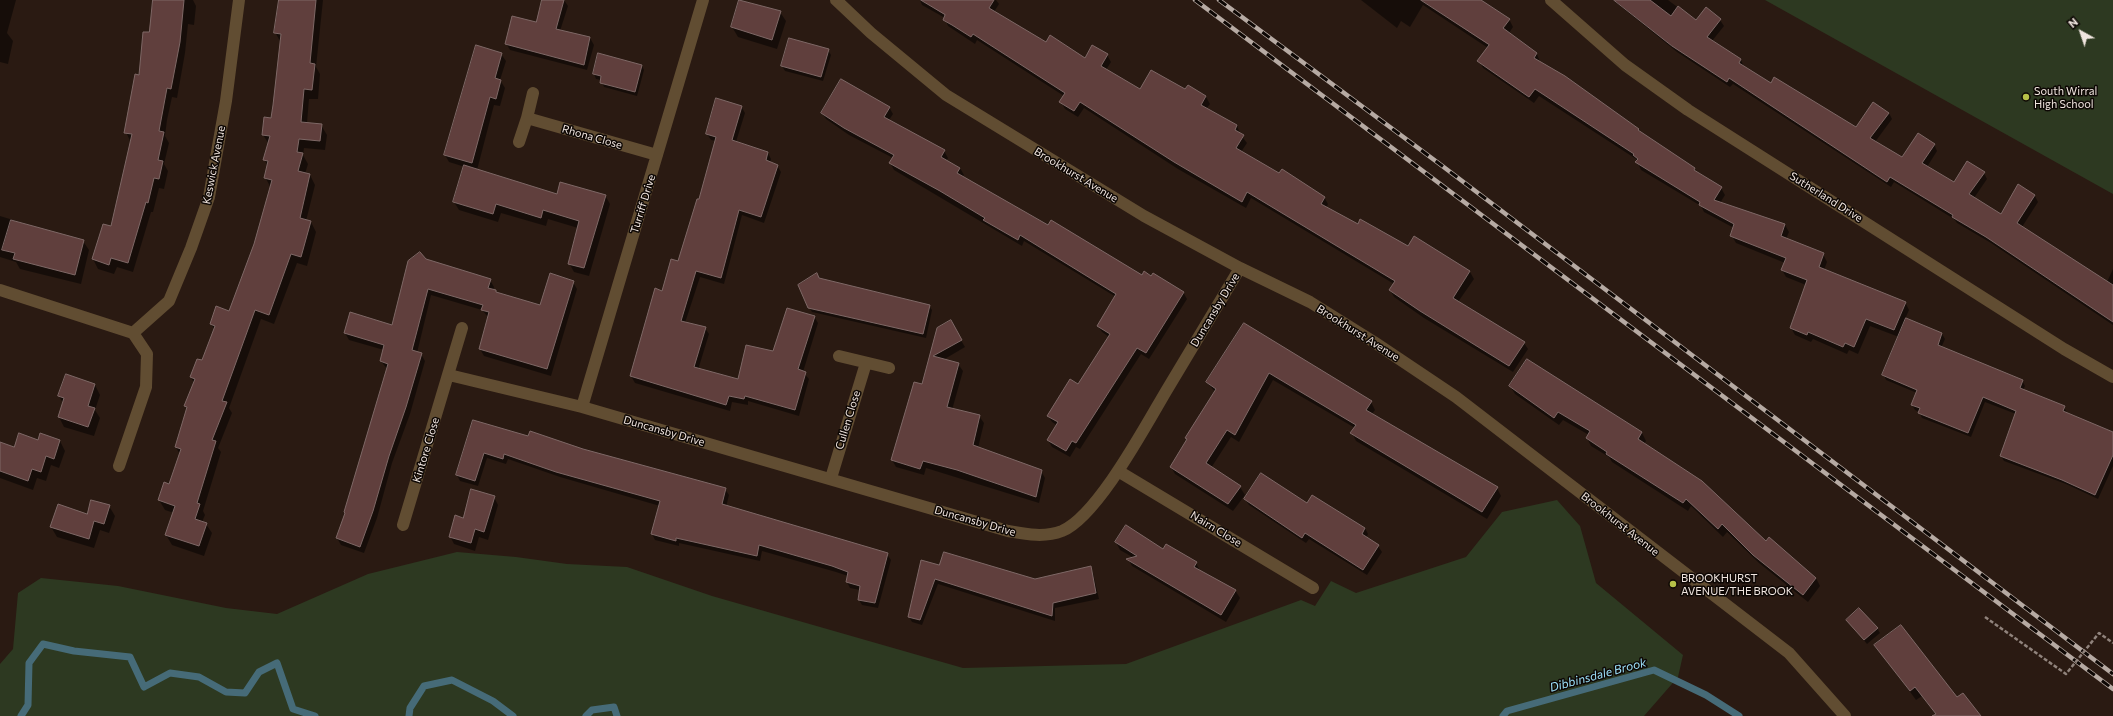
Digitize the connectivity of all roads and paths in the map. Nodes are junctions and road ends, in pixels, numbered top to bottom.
1 (239, 0) edge
2 (704, 0) edge
3 (836, 0) edge
4 (1551, 0) edge
5 (533, 94) dead end
6 (527, 118) junction
7 (519, 142) dead end
8 (657, 155) junction
9 (1240, 268) junction
10 (0, 290) edge
11 (462, 328) dead end
12 (133, 332) junction
13 (839, 356) dead end
14 (866, 363) junction
15 (888, 368) dead end
16 (449, 374) junction
17 (2113, 377) edge
18 (582, 408) junction
19 (119, 466) dead end
20 (1118, 471) junction
21 (830, 478) junction
22 (403, 525) dead end
23 (1313, 588) dead end
24 (1985, 617) dead end
25 (2113, 643) edge
26 (1845, 716) edge

1 - 12 street, Keswick Avenue
2 - 8 street, Turriff Drive
3 - 9 street, Brookhurst Avenue
4 - 17 street, Sutherland Drive
5 - 6 street
6 - 7 street
6 - 8 street, Rhona Close
8 - 18 street, Turriff Drive
9 - 20 street, Duncansby Drive
9 - 26 street, Brookhurst Avenue
10 - 12 street
11 - 16 street, Kintore Close
12 - 19 street
13 - 14 street
14 - 15 street
14 - 21 street, Cullen Close
16 - 18 street
16 - 22 street, Kintore Close
18 - 21 street, Duncansby Drive
20 - 21 street, Duncansby Drive
20 - 23 street, Nairn Close
24 - 25 path, bridge

